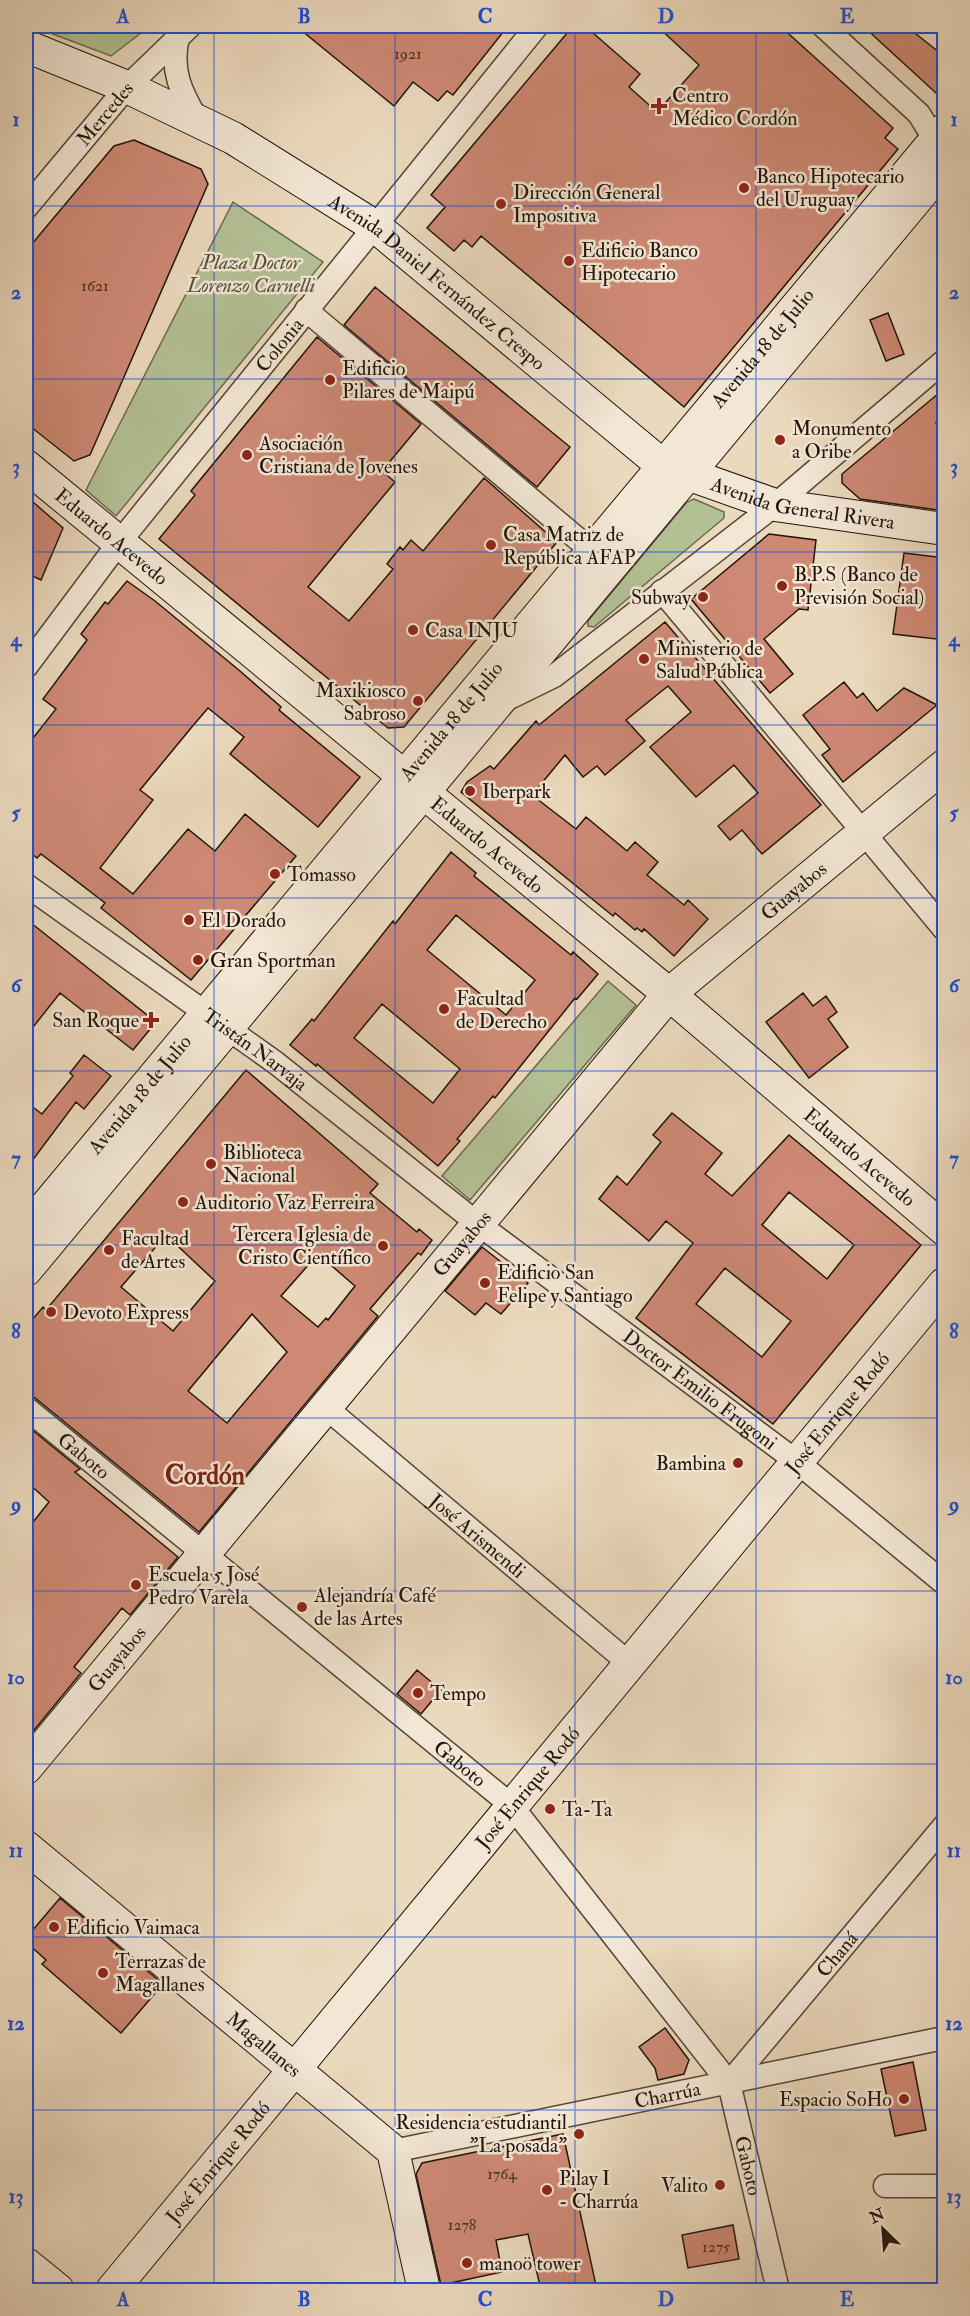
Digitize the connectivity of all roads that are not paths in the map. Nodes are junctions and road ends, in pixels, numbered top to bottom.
1 (537, 26) edge
2 (823, 26) edge
3 (184, 31) edge
4 (26, 46) edge
5 (127, 87) junction
6 (198, 121) junction
7 (942, 148) edge
8 (26, 208) edge
9 (376, 227) junction
10 (306, 310) junction
11 (945, 361) edge
12 (26, 466) edge
13 (676, 470) junction
14 (775, 504) junction
15 (945, 529) edge
16 (118, 544) junction
17 (592, 551) junction
18 (663, 591) junction
19 (26, 668) edge
20 (496, 704) junction
21 (945, 766) edge
22 (413, 786) junction
23 (864, 832) junction
24 (26, 885) edge
25 (945, 929) edge
26 (669, 994) junction
27 (216, 1020) junction
28 (477, 1223) junction
29 (945, 1229) edge
30 (26, 1230) edge
31 (26, 1270) edge
32 (945, 1284) edge
33 (324, 1406) junction
34 (26, 1408) edge
35 (796, 1461) junction
36 (202, 1555) junction
37 (945, 1583) edge
38 (630, 1664) junction
39 (26, 1768) edge
40 (512, 1805) junction
41 (945, 1826) edge
42 (26, 1847) edge
43 (945, 2038) edge
44 (294, 2069) junction
45 (729, 2082) junction
46 (393, 2151) junction
47 (885, 2186) dead end
48 (945, 2186) edge
49 (26, 2264) edge
50 (58, 2290) edge
51 (112, 2290) edge
52 (424, 2290) edge
53 (778, 2290) edge

1 - 9 street, Colonia
2 - 7 street
3 - 5 street, Mercedes
3 - 6 street
4 - 5 street, Avenida Daniel Fernández Crespo
5 - 6 street, Avenida Daniel Fernández Crespo
5 - 8 street, Mercedes
6 - 9 street, Avenida Daniel Fernández Crespo
7 - 13 street, Avenida 18 de Julio
9 - 10 street, Colonia
9 - 13 street, Avenida Daniel Fernández Crespo
10 - 16 street, Colonia
10 - 17 street
11 - 14 street, Avenida 18 de Julio
12 - 16 street, Eduardo Acevedo
13 - 14 street, Avenida General Rivera
13 - 17 street, Avenida 18 de Julio
13 - 20 street, Avenida 18 de Julio
14 - 15 street, Avenida General Rivera
14 - 18 street, Avenida 18 de Julio
16 - 19 street, Colonia
16 - 22 street, Eduardo Acevedo
17 - 22 street, Avenida 18 de Julio
18 - 20 street, Avenida 18 de Julio
18 - 23 street
20 - 22 street, Avenida 18 de Julio
21 - 23 street, Guayabos
22 - 26 street, Eduardo Acevedo
22 - 27 street, Avenida 18 de Julio
23 - 25 street
23 - 26 street, Guayabos
24 - 27 street, Tristán Narvaja
26 - 28 street, Guayabos
26 - 29 street, Eduardo Acevedo
27 - 28 street, Tristán Narvaja
27 - 30 street, Avenida 18 de Julio
27 - 31 street, Avenida 18 de Julio
28 - 33 street, Guayabos
28 - 35 street, Doctor Emilio Frugoni
32 - 35 street, José Enrique Rodó
33 - 36 street, Guayabos
33 - 38 street, José Arismendi
34 - 36 street, Gaboto
35 - 37 street, Doctor Emilio Frugoni
35 - 38 street, José Enrique Rodó
36 - 39 street, Guayabos
36 - 40 street, Gaboto
38 - 40 street, José Enrique Rodó
40 - 44 street, José Enrique Rodó
40 - 45 street, Gaboto
41 - 45 street, Chaná
42 - 44 street, Magallanes
43 - 45 street, Charrúa
44 - 46 street, Magallanes
44 - 51 street, José Enrique Rodó
45 - 46 street, Charrúa
45 - 53 street, Gaboto
46 - 52 street
47 - 48 street
49 - 50 street

